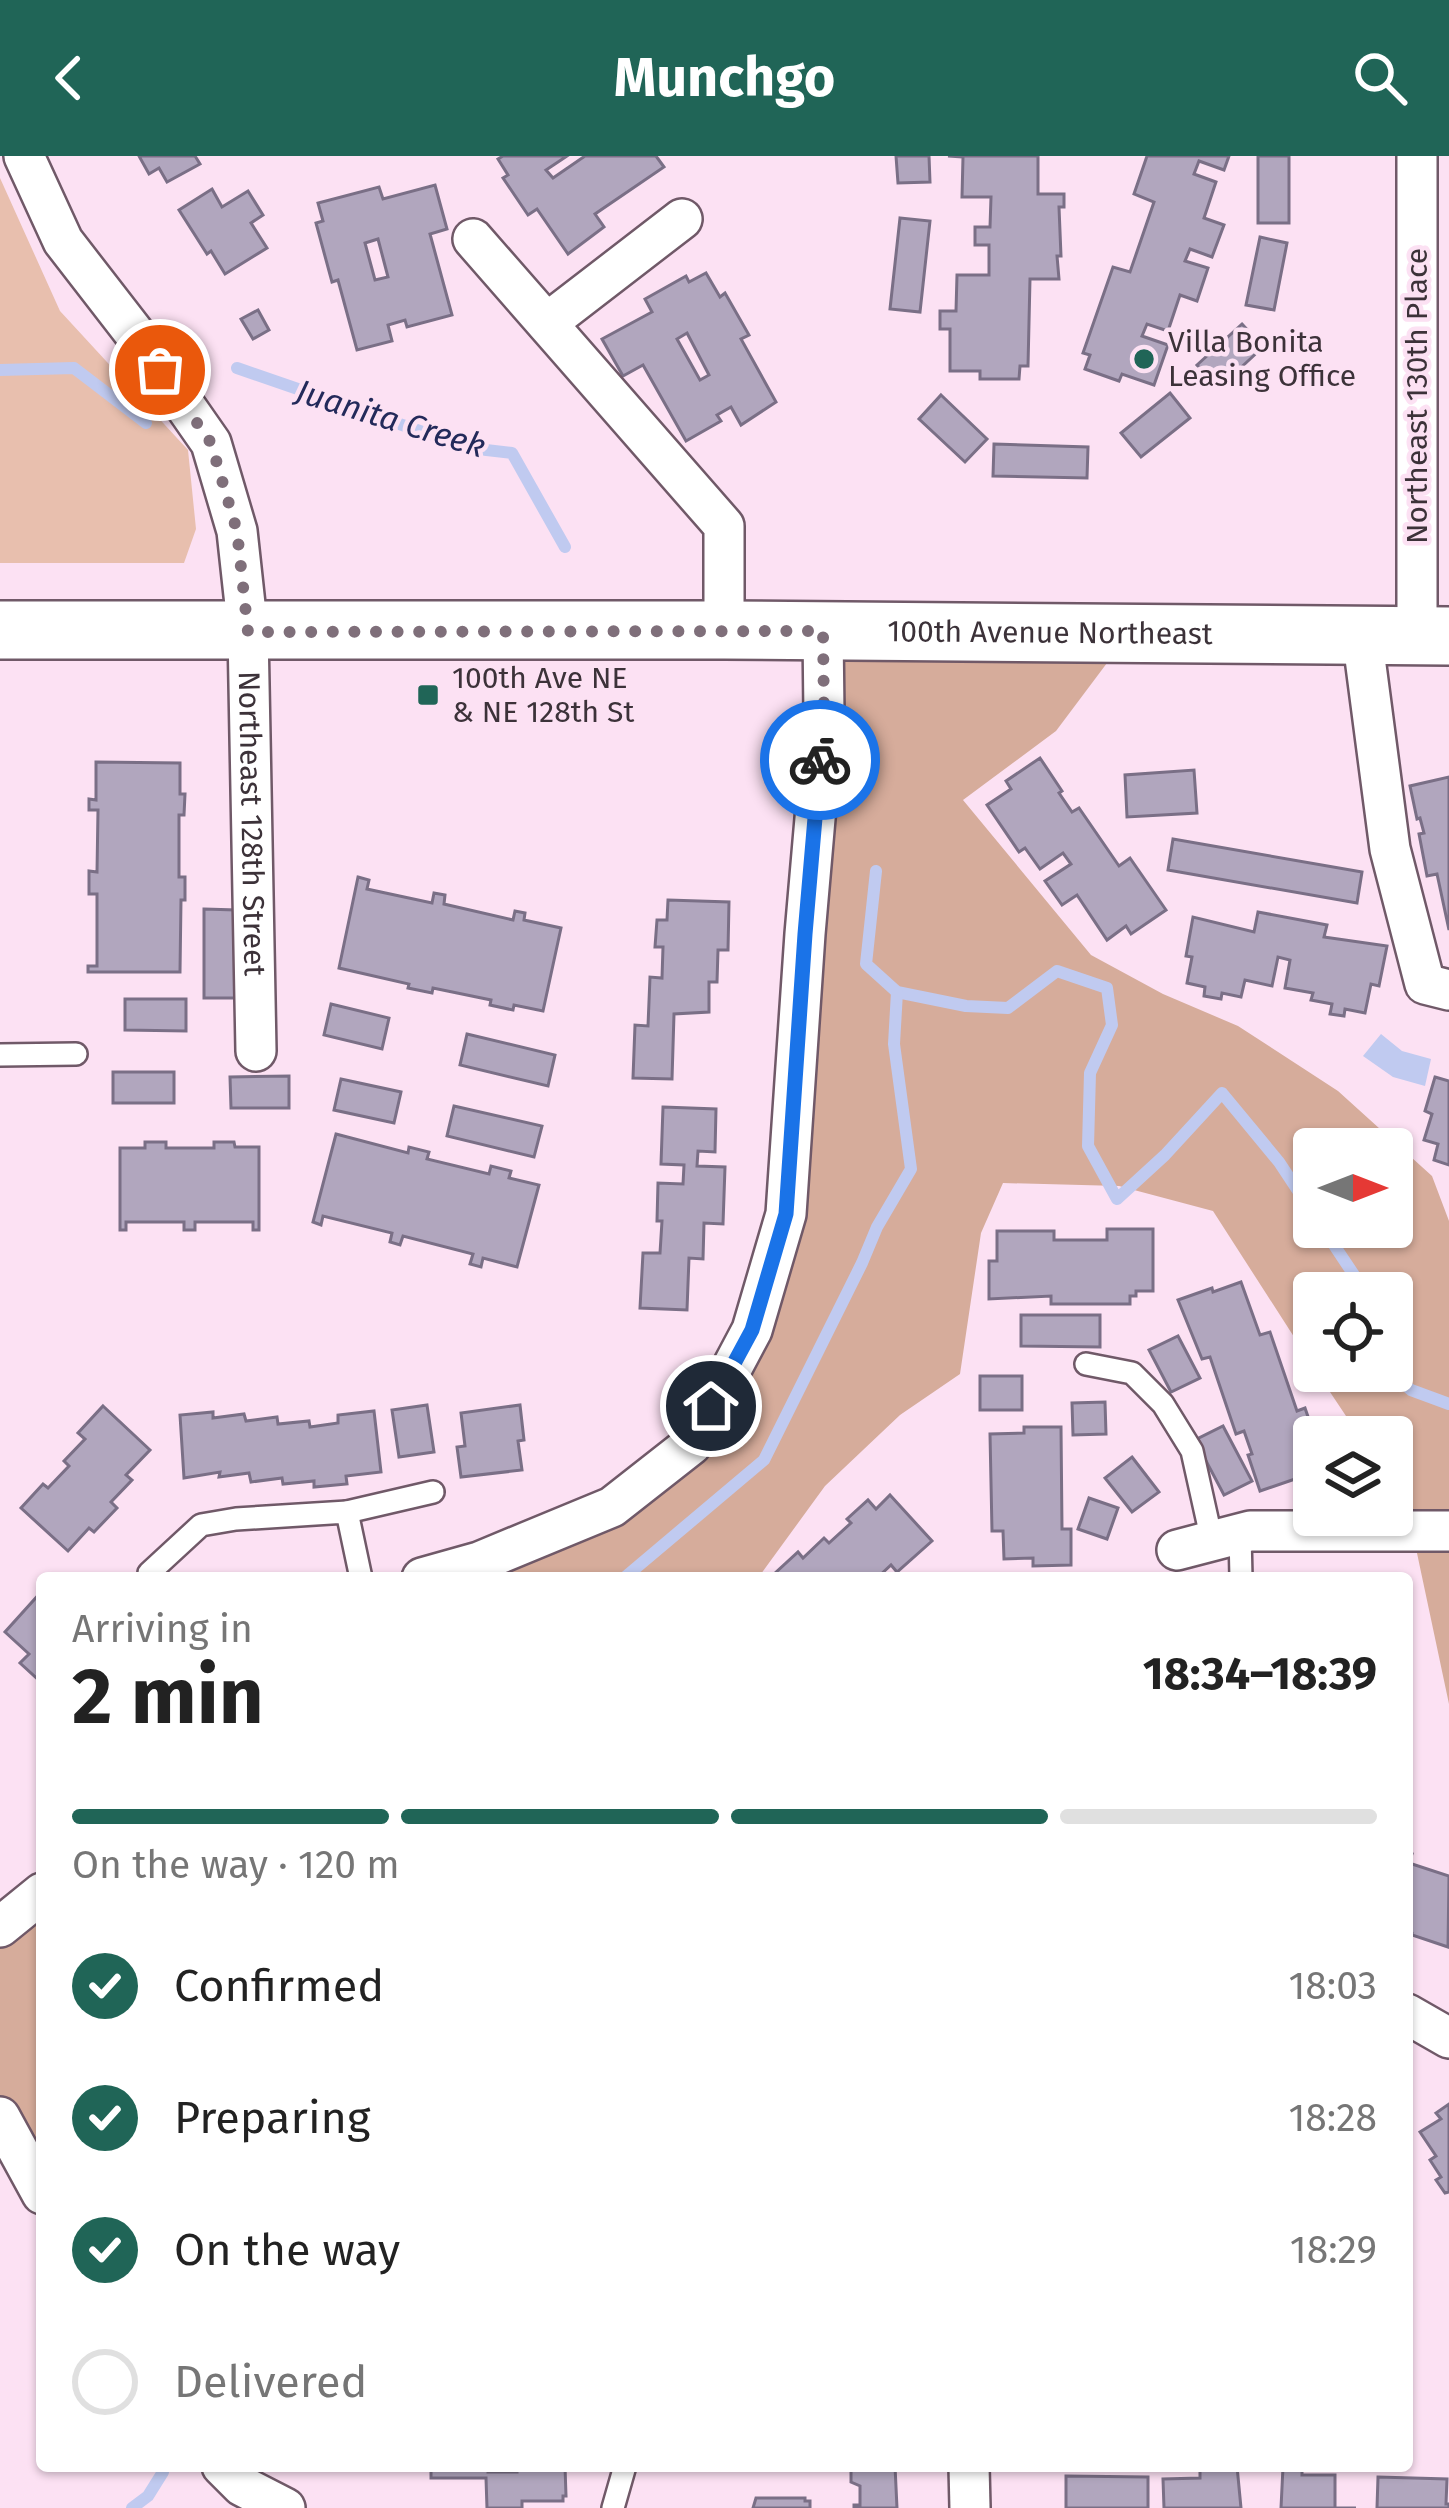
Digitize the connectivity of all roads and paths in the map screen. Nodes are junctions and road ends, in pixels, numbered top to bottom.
1 (24, 156) edge
2 (1417, 156) edge
3 (682, 219) dead end
4 (472, 238) dead end
5 (547, 323) junction
6 (0, 630) edge
7 (724, 630) junction
8 (823, 631) junction
9 (248, 632) junction
10 (1409, 635) edge
11 (1449, 990) edge
12 (256, 1051) dead end
13 (76, 1054) dead end
14 (0, 1055) edge
15 (1086, 1364) dead end
16 (434, 1492) dead end
17 (347, 1512) junction
18 (1448, 1531) edge
19 (1210, 1542) junction
20 (149, 1572) edge
21 (360, 1572) edge
22 (443, 1572) edge
23 (1235, 1572) edge
24 (36, 1898) edge
25 (0, 1927) edge
26 (1413, 2017) edge
27 (1449, 2038) edge
28 (0, 2117) edge
29 (36, 2183) edge
30 (228, 2472) edge
31 (624, 2472) edge
32 (969, 2472) edge
33 (285, 2508) edge
34 (613, 2508) edge
35 (970, 2508) edge

1 - 9 street, Northeast 128th Street
2 - 10 street, Northeast 130th Place
3 - 5 street
4 - 5 street
5 - 7 street
6 - 9 main road, 100th Avenue Northeast
7 - 8 main road, 100th Avenue Northeast
7 - 9 main road, 100th Avenue Northeast
8 - 10 main road, 100th Avenue Northeast
8 - 22 street
9 - 12 street, Northeast 128th Street
10 - 11 street, Northeast 130th Place
13 - 14 lane
15 - 19 lane
16 - 17 lane
17 - 20 lane
17 - 21 lane
18 - 19 street
19 - 23 lane
24 - 25 street
26 - 27 street
28 - 29 street
30 - 33 street
31 - 34 lane
32 - 35 street

